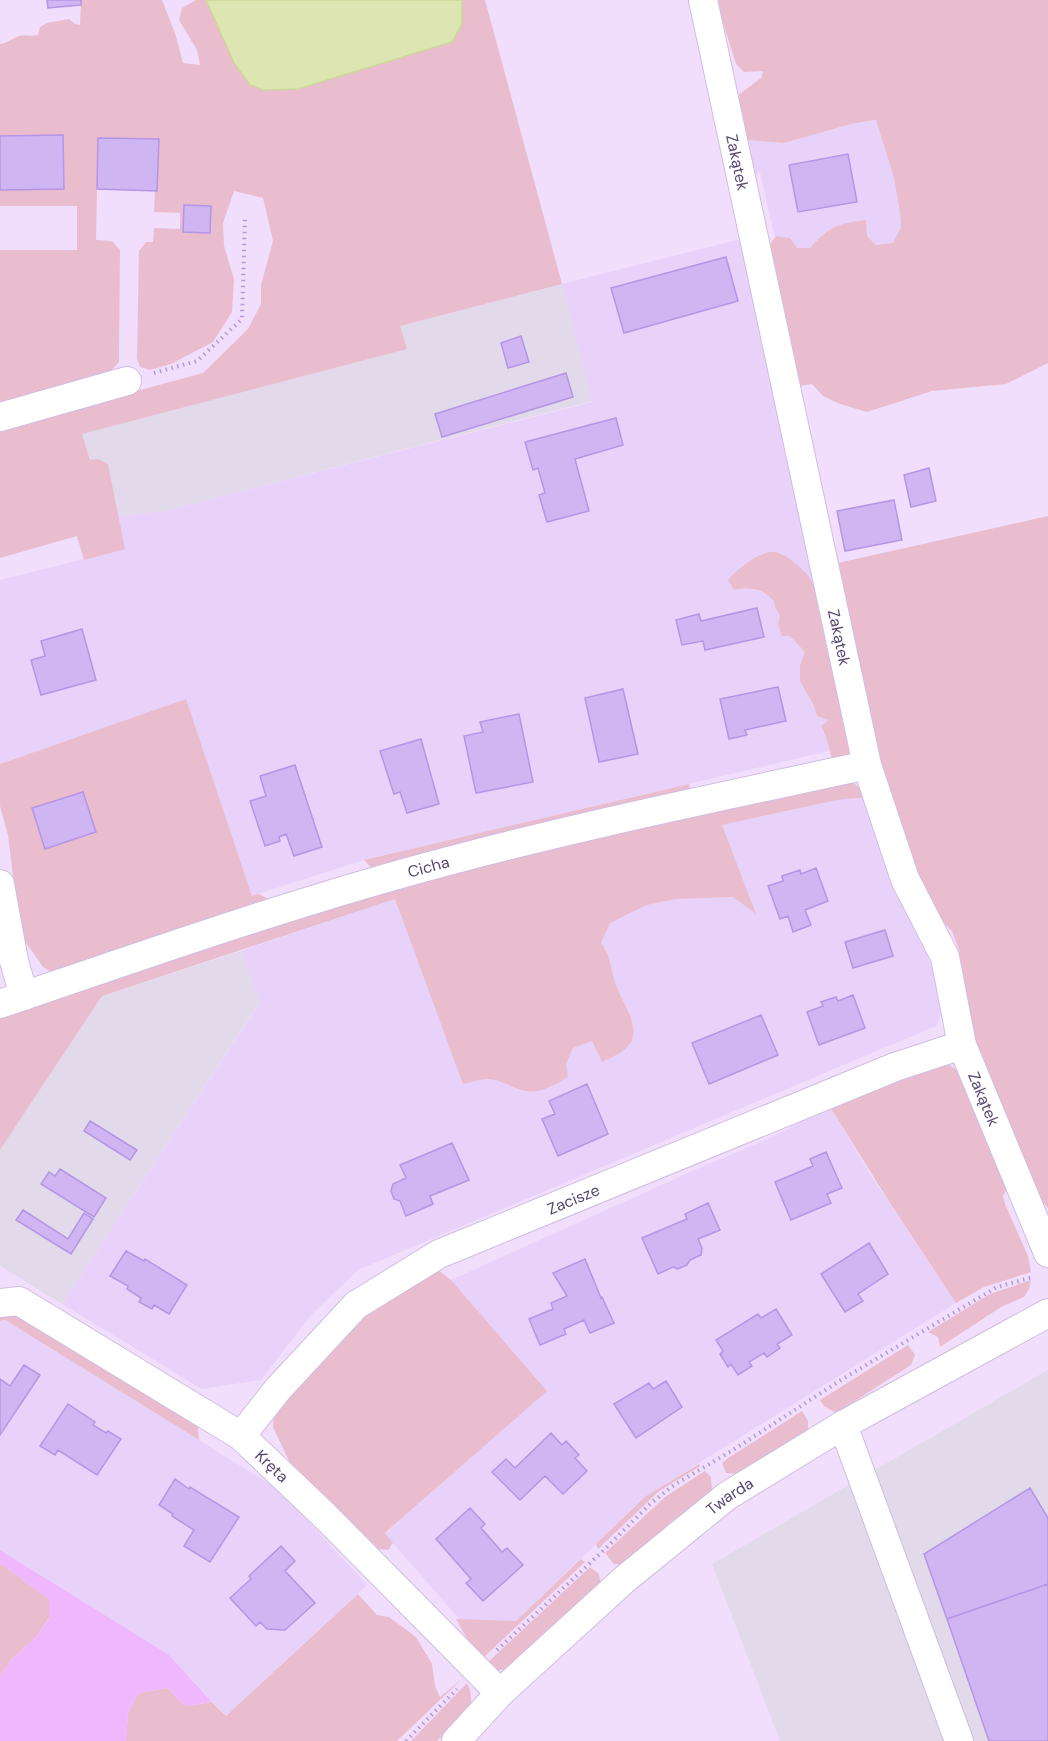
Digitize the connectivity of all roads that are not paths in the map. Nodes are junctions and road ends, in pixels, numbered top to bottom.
1 (703, 0) edge
2 (127, 381) road end
3 (0, 417) edge
4 (867, 765) junction
5 (0, 884) edge
6 (12, 1000) edge
7 (962, 1045) junction
8 (1048, 1253) edge
9 (0, 1303) edge
10 (1048, 1313) edge
11 (843, 1425) junction
12 (241, 1436) junction
13 (500, 1694) junction
14 (456, 1741) edge
15 (959, 1741) edge

1 - 4 street, Zakątek
2 - 3 street
4 - 6 street, Cicha
4 - 7 street, Zakątek
5 - 6 street
7 - 8 street, Zakątek
7 - 12 street, Zacisze
9 - 12 street, Kręta
10 - 11 street, Twarda
11 - 13 street, Twarda
11 - 15 street
12 - 13 street, Kręta
13 - 14 street, Twarda

